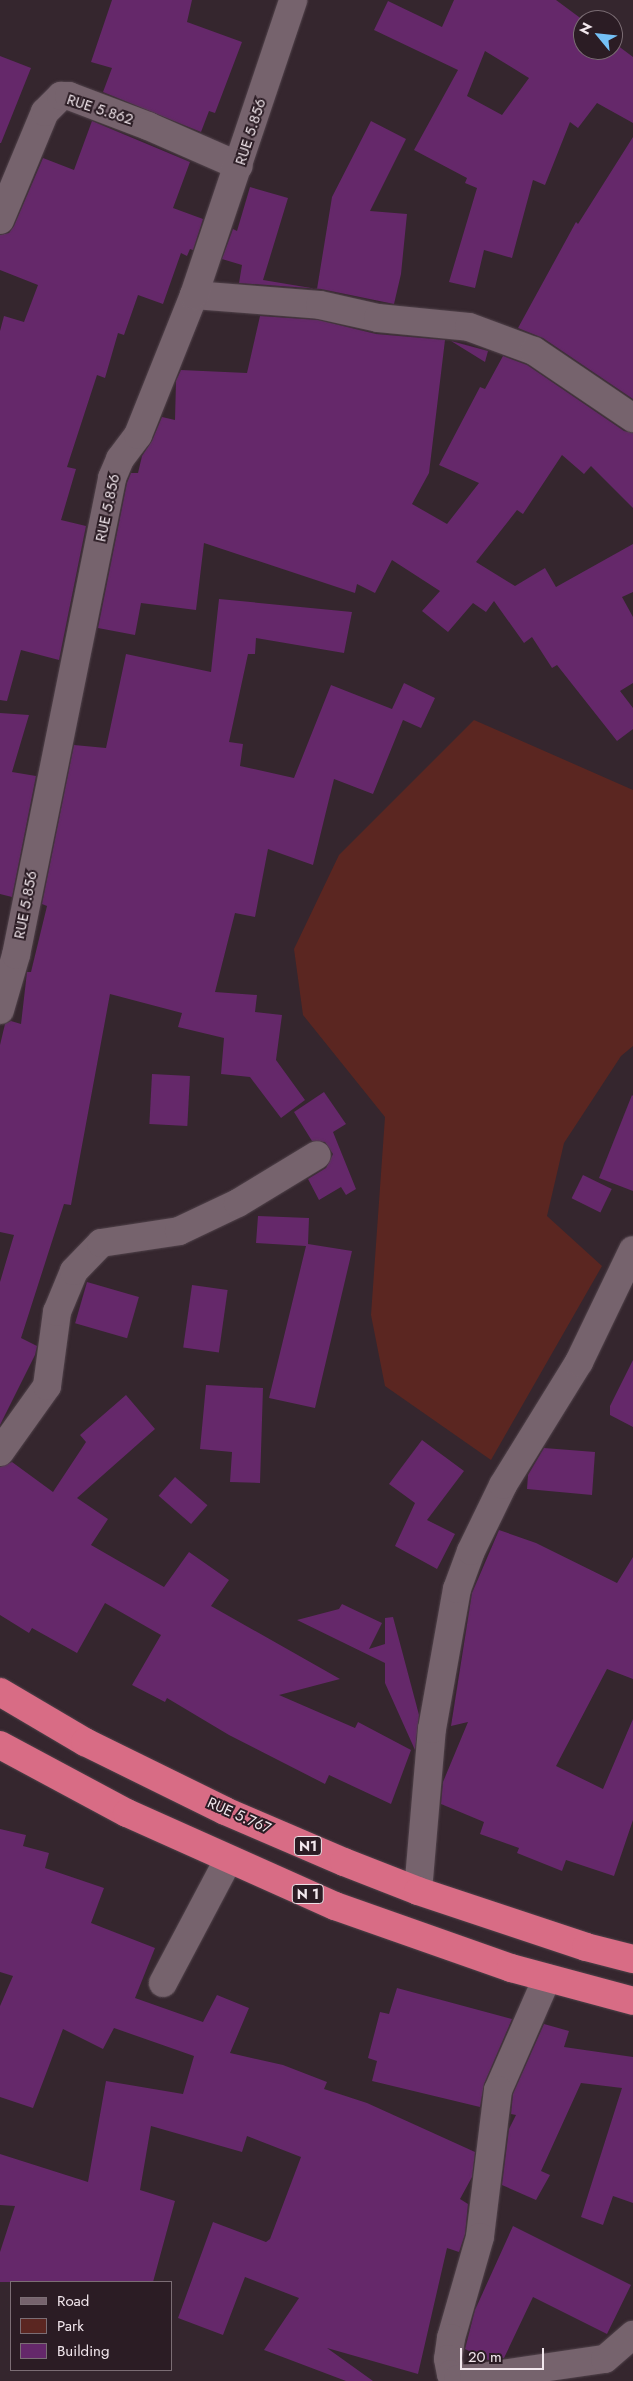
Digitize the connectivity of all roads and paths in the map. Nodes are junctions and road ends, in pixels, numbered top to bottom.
1 (294, 0) edge
2 (240, 166) junction
3 (0, 220) edge
4 (194, 295) junction
5 (633, 418) edge
6 (0, 1007) edge
7 (316, 1155) dead end
8 (633, 1250) edge
9 (0, 1452) edge
10 (0, 1692) edge
11 (0, 1745) edge
12 (228, 1860) junction
13 (418, 1891) junction
14 (633, 1959) edge
15 (547, 1978) junction
16 (164, 1983) dead end
17 (633, 2001) edge
18 (633, 2336) edge

1 - 2 street, RUE 5.856
2 - 3 street, RUE 5.862
2 - 4 street, RUE 5.856
4 - 5 street
4 - 6 street, RUE 5.856
7 - 9 street
8 - 13 street
10 - 13 highway, RUE 5.767 / N1
11 - 12 highway, N 1
12 - 15 highway, N 1
12 - 16 street
13 - 14 highway, RUE 5.767 / N1
15 - 17 highway, N 1
15 - 18 street

